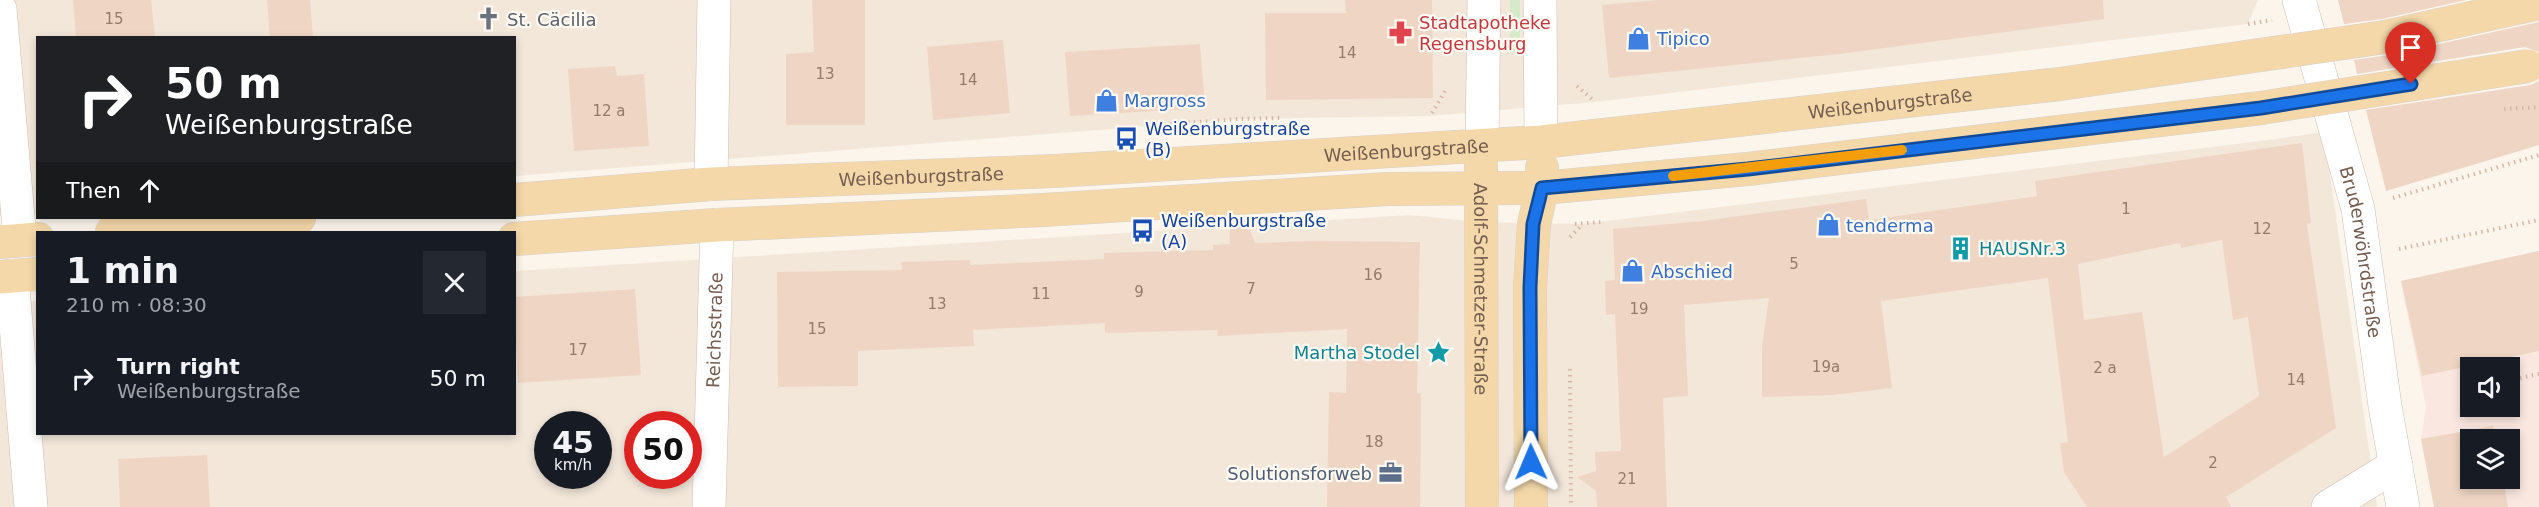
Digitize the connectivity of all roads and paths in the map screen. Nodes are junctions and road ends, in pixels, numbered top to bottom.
1 (714, 0) edge
2 (1484, 0) edge
3 (1540, 0) edge
4 (2299, 0) edge
5 (2539, 3) edge
6 (0, 9) edge
7 (2539, 64) edge
8 (1541, 142) junction
9 (1482, 146) junction
10 (2539, 155) edge
11 (711, 184) junction
12 (1481, 187) junction
13 (1542, 188) junction
14 (516, 200) edge
15 (2358, 209) junction
16 (285, 219) edge
17 (2539, 220) edge
18 (1582, 224) dead end
19 (717, 225) junction
20 (125, 231) edge
21 (1567, 239) dead end
22 (19, 240) edge
23 (516, 240) edge
24 (2365, 256) junction
25 (17, 275) edge
26 (1570, 368) dead end
27 (2539, 374) edge
28 (2520, 378) dead end
29 (2396, 465) junction
30 (31, 507) edge
31 (709, 507) edge
32 (1482, 507) edge
33 (1532, 507) edge
34 (1571, 507) edge
35 (2328, 507) edge
36 (2403, 507) edge

1 - 11 street
2 - 9 street, Adolf-Schmetzer-Straße
3 - 8 street
4 - 15 street, Bruderwöhrdstraße
5 - 8 main road, Weißenburgstraße, bridge
6 - 22 street
7 - 13 main road, bridge
8 - 9 main road, Weißenburgstraße
8 - 13 main road
9 - 11 main road, Weißenburgstraße
9 - 12 main road, Adolf-Schmetzer-Straße
10 - 15 path
11 - 14 main road, Weißenburgstraße
12 - 13 main road
12 - 19 main road
12 - 32 main road, Adolf-Schmetzer-Straße
13 - 33 main road
15 - 24 street, Bruderwöhrdstraße
16 - 20 main road
17 - 24 path
18 - 21 path
19 - 23 main road
19 - 31 street, Reichsstraße
24 - 29 street, Bruderwöhrdstraße
25 - 30 street
26 - 34 path
27 - 28 path
29 - 35 street
29 - 36 street, Bruderwöhrdstraße

